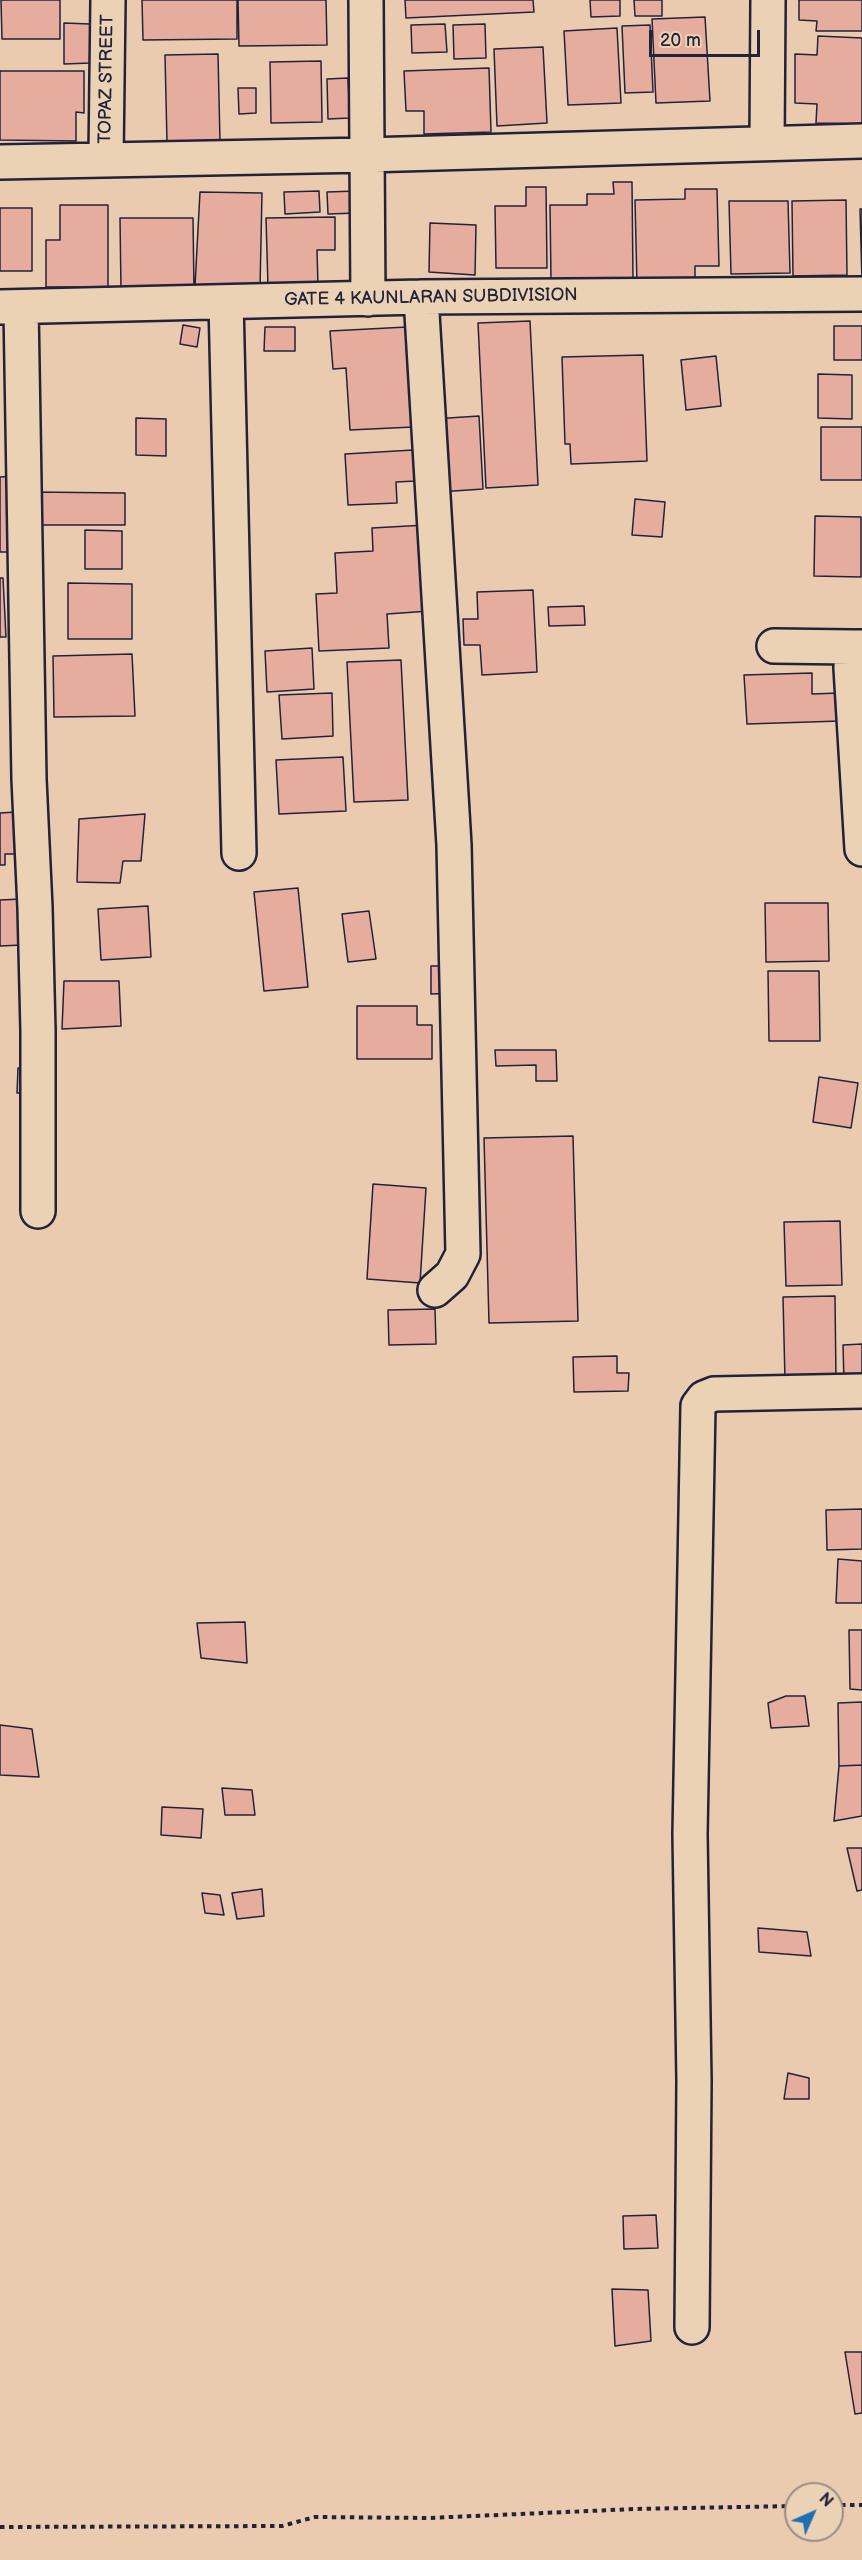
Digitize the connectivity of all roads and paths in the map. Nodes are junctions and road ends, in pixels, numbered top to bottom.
1 (108, 0) edge
2 (366, 0) edge
3 (768, 0) edge
4 (862, 141) edge
5 (766, 143) junction
6 (366, 155) junction
7 (106, 158) junction
8 (0, 162) edge
9 (862, 294) edge
10 (421, 297) junction
11 (368, 299) junction
12 (226, 302) junction
13 (11, 307) edge
14 (774, 646) dead end
15 (857, 647) edge
16 (862, 849) edge
17 (238, 853) dead end
18 (38, 1211) dead end
19 (435, 1290) dead end
20 (862, 1391) edge
21 (692, 2327) dead end
22 (844, 2505) edge
23 (862, 2505) edge
24 (784, 2506) edge
25 (0, 2527) edge

1 - 7 street, TOPAZ STREET
2 - 6 street
3 - 5 street
4 - 5 street
5 - 6 street
6 - 7 street
6 - 11 street
7 - 8 street
9 - 10 street, GATE 4 KAUNLARAN SUBDIVISION
10 - 11 street, GATE 4 KAUNLARAN SUBDIVISION
10 - 19 street
11 - 12 street, GATE 4 KAUNLARAN SUBDIVISION
12 - 13 street, GATE 4 KAUNLARAN SUBDIVISION
12 - 17 street
13 - 18 street
14 - 15 street
15 - 16 street
20 - 21 street
22 - 23 path
24 - 25 path

